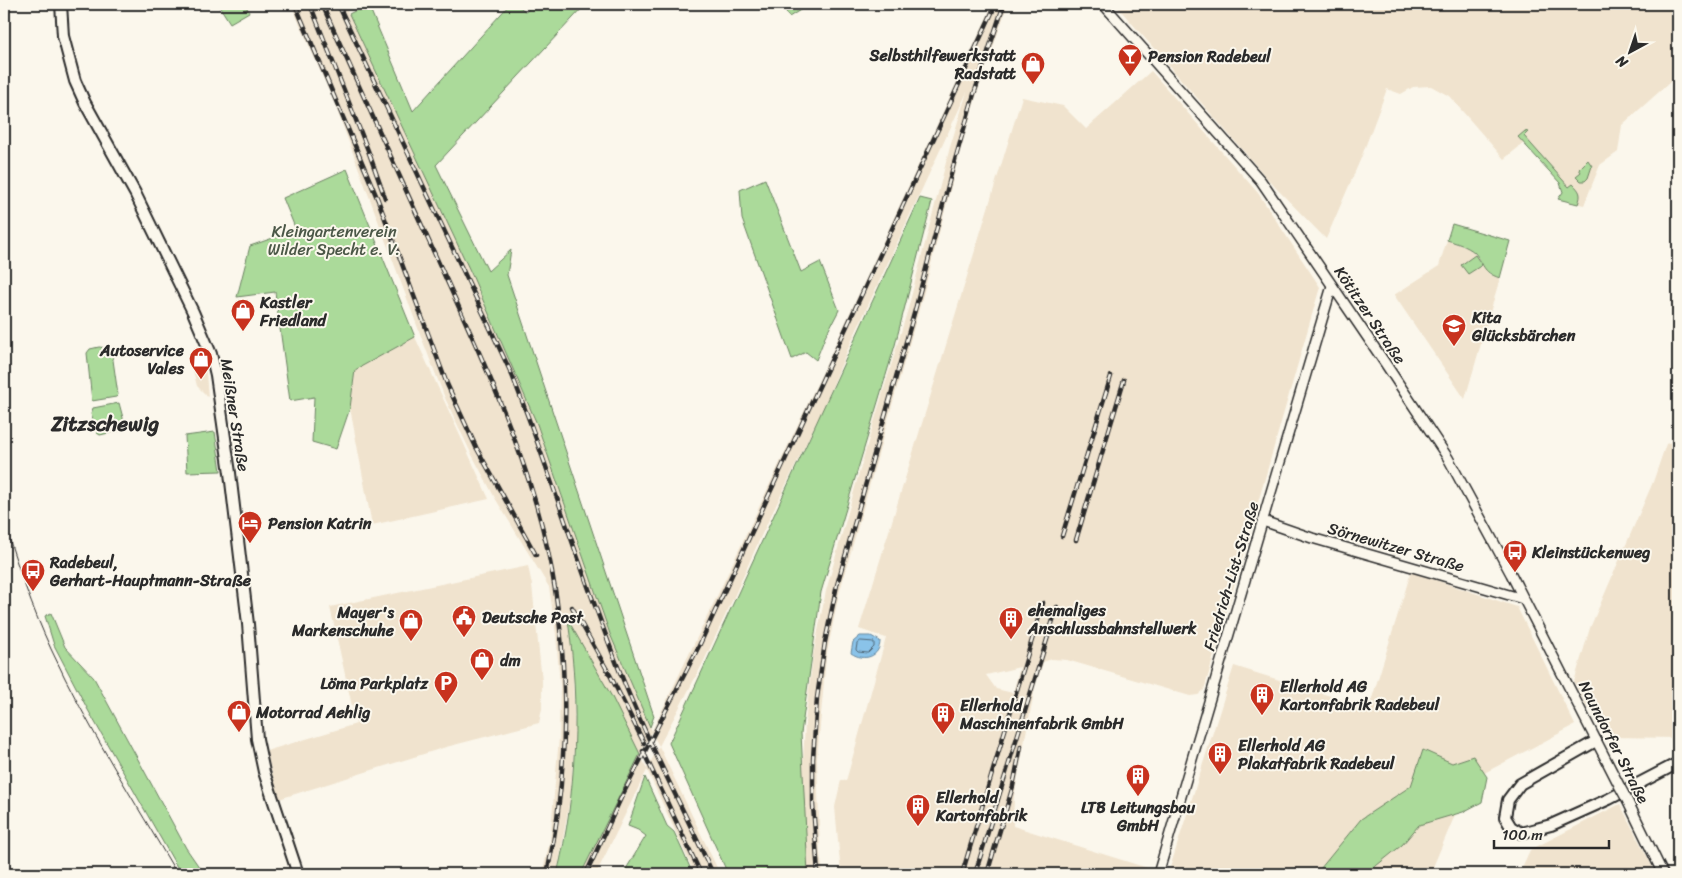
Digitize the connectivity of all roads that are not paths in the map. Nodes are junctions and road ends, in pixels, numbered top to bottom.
1 (61, 4) edge
2 (1103, 4) edge
3 (1332, 286) junction
4 (1262, 521) junction
5 (1523, 600) junction
6 (1564, 678) joint
7 (1596, 741) junction
8 (1678, 763) edge
9 (297, 873) edge
10 (1158, 874) edge
11 (1663, 874) edge

1 - 9 main road, Meißner Straße
2 - 3 street, Kötitzer Straße
3 - 4 street, Friedrich-List-Straße
3 - 5 street, Kötitzer Straße
4 - 5 street, Sörnewitzer Straße
4 - 10 street, Friedrich-List-Straße
5 - 6 street, Kötitzer Straße
6 - 7 street, Naundorfer Straße
7 - 8 main road
7 - 11 street, Naundorfer Straße, bridge

